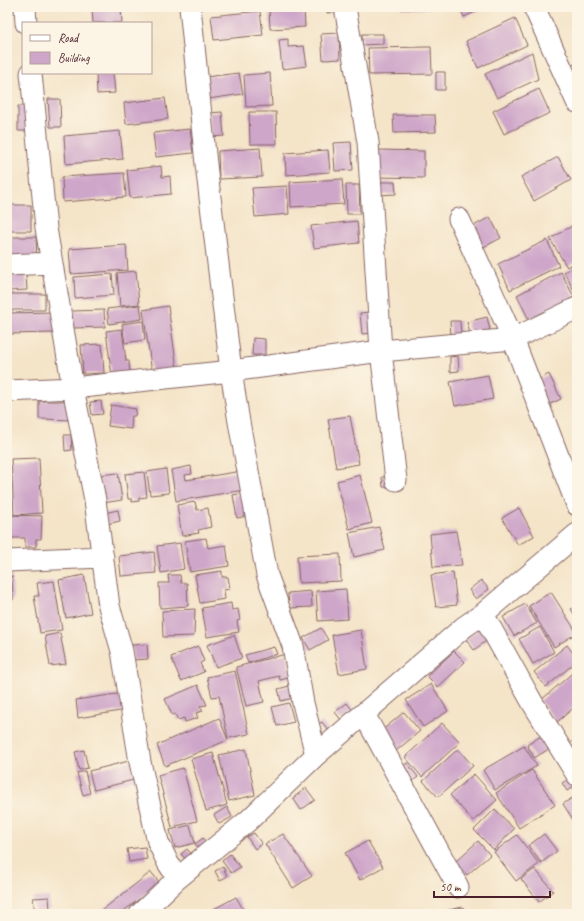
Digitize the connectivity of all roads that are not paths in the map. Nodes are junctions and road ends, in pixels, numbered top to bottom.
1 (25, 7) edge
2 (190, 7) edge
3 (345, 7) edge
4 (534, 7) edge
5 (26, 22) edge
6 (31, 74) edge
7 (577, 102) edge
8 (459, 219) dead end
9 (52, 263) junction
10 (7, 265) edge
11 (577, 308) edge
12 (513, 339) junction
13 (381, 350) junction
14 (231, 371) junction
15 (73, 388) junction
16 (7, 390) edge
17 (396, 480) dead end
18 (577, 505) edge
19 (577, 534) edge
20 (103, 557) junction
21 (7, 561) edge
22 (483, 614) junction
23 (364, 714) junction
24 (316, 754) junction
25 (577, 776) edge
26 (178, 878) junction
27 (458, 887) dead end
28 (140, 914) edge

1 - 5 street
2 - 14 street
3 - 13 street
4 - 7 street
6 - 9 street
8 - 12 street
9 - 10 street
9 - 15 street
11 - 12 street
12 - 13 street
12 - 18 street
13 - 14 street
13 - 17 street
14 - 15 street
14 - 24 street
15 - 16 street
15 - 20 street
19 - 22 street
20 - 21 street
20 - 26 street
22 - 23 street
22 - 25 street
23 - 24 street
23 - 27 street
24 - 26 street
26 - 28 street

